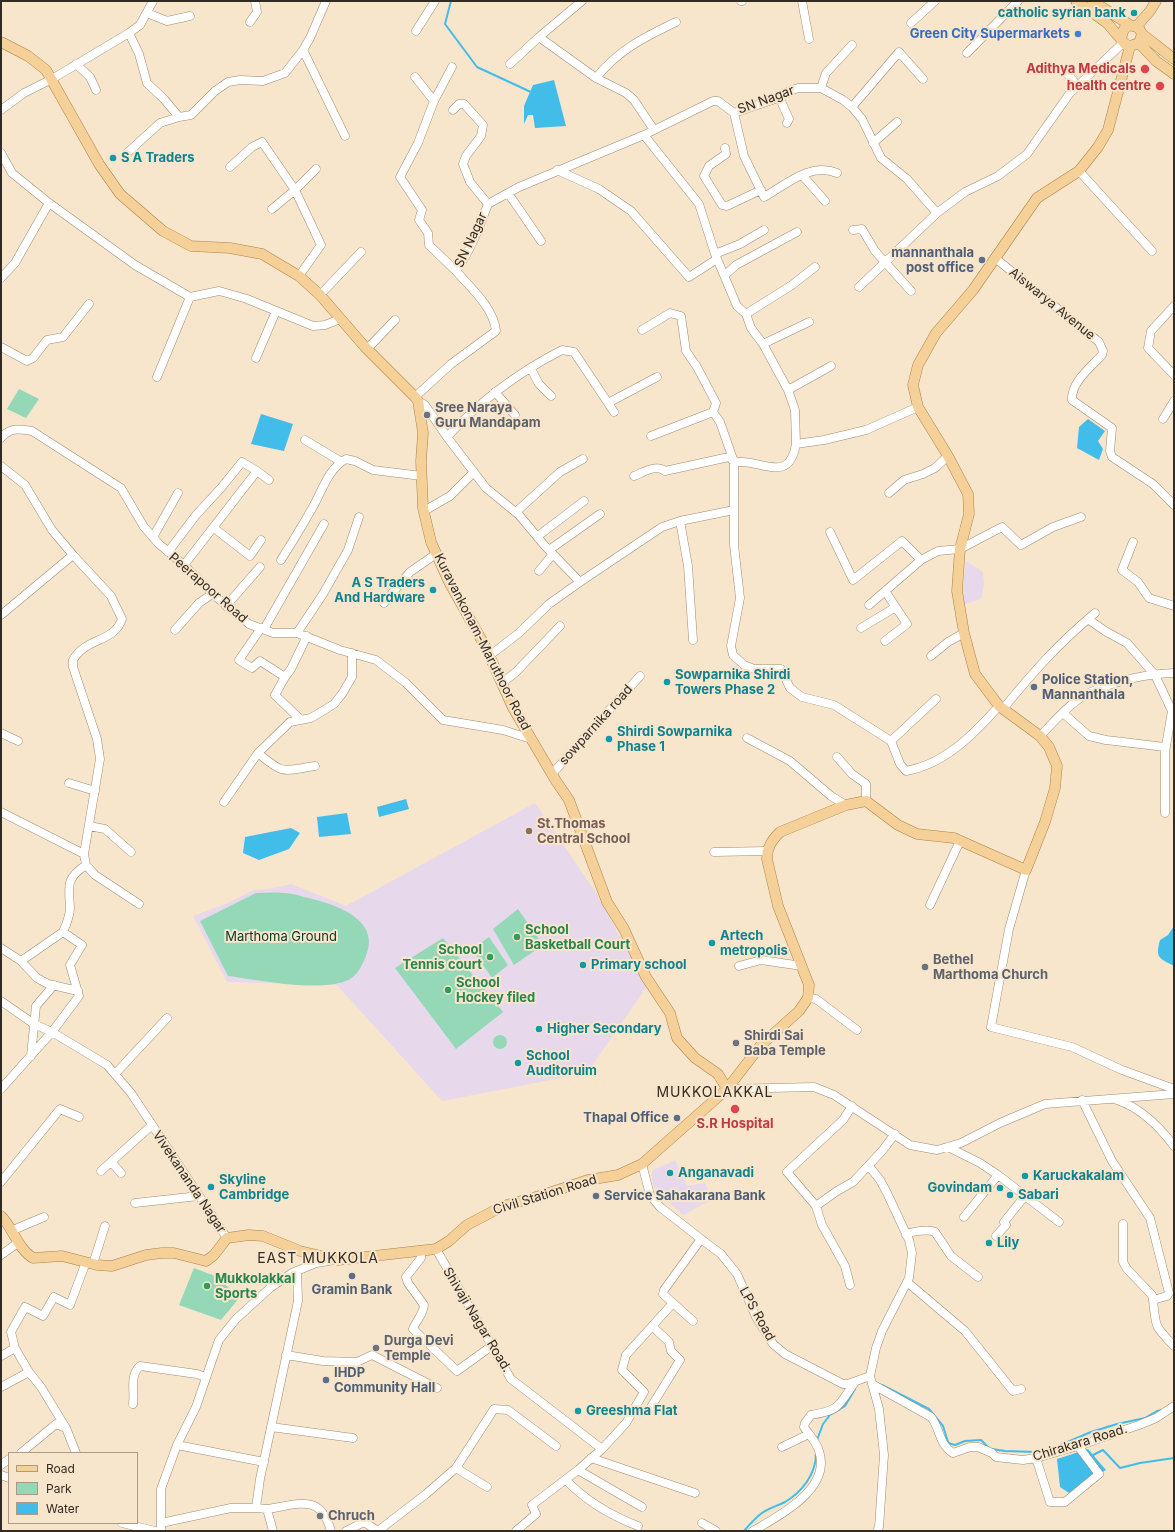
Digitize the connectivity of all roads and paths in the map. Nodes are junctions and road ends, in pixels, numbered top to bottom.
1 (153, 1) edge
2 (255, 1) edge
3 (326, 1) edge
4 (435, 1) edge
5 (582, 1) edge
6 (802, 1) edge
7 (935, 1) edge
8 (1018, 1) edge
9 (1076, 1) edge
10 (1092, 1) edge
11 (1156, 1) edge
12 (148, 13) junction
13 (190, 16) dead end
14 (250, 22) dead end
15 (676, 22) dead end
16 (911, 23) dead end
17 (416, 31) dead end
18 (129, 33) junction
19 (1132, 36) junction
20 (539, 37) junction
21 (809, 39) dead end
22 (1, 42) edge
23 (852, 45) dead end
24 (303, 50) junction
25 (967, 52) dead end
26 (1174, 59) edge
27 (76, 64) junction
28 (510, 64) dead end
29 (452, 67) dead end
30 (1174, 74) edge
31 (1069, 76) dead end
32 (415, 77) dead end
33 (596, 78) junction
34 (923, 79) dead end
35 (52, 80) junction
36 (1078, 86) junction
37 (821, 88) junction
38 (96, 90) dead end
39 (782, 94) junction
40 (434, 101) junction
41 (852, 107) junction
42 (1, 110) edge
43 (454, 110) dead end
44 (734, 113) junction
45 (179, 117) junction
46 (897, 122) dead end
47 (787, 123) dead end
48 (654, 130) junction
49 (644, 135) junction
50 (345, 136) dead end
51 (873, 143) junction
52 (725, 148) dead end
53 (1, 153) edge
54 (126, 154) dead end
55 (230, 167) dead end
56 (316, 169) dead end
57 (557, 170) junction
58 (1079, 171) junction
59 (837, 173) dead end
60 (802, 175) junction
61 (295, 190) junction
62 (761, 190) junction
63 (508, 193) junction
64 (824, 201) dead end
65 (49, 203) junction
66 (488, 204) junction
67 (272, 208) dead end
68 (937, 213) junction
69 (764, 230) dead end
70 (853, 230) dead end
71 (797, 232) dead end
72 (541, 241) dead end
73 (1152, 251) dead end
74 (361, 252) dead end
75 (716, 257) junction
76 (996, 258) junction
77 (884, 262) junction
78 (816, 267) dead end
79 (456, 271) junction
80 (725, 275) junction
81 (299, 276) junction
82 (1, 278) edge
83 (859, 288) dead end
84 (911, 291) dead end
85 (320, 295) junction
86 (190, 297) junction
87 (89, 304) dead end
88 (1174, 306) edge
89 (276, 311) junction
90 (746, 314) junction
91 (340, 319) junction
92 (395, 320) dead end
93 (808, 322) dead end
94 (642, 330) dead end
95 (763, 344) junction
96 (1, 347) edge
97 (367, 349) junction
98 (256, 358) dead end
99 (831, 366) dead end
100 (531, 369) junction
101 (1174, 375) edge
102 (158, 377) dead end
103 (657, 377) dead end
104 (788, 390) junction
105 (496, 392) junction
106 (551, 396) dead end
107 (417, 399) junction
108 (1174, 401) edge
109 (608, 403) junction
110 (918, 407) junction
111 (614, 412) dead end
112 (713, 412) junction
113 (515, 415) dead end
114 (1163, 420) dead end
115 (651, 436) dead end
116 (446, 437) junction
117 (1, 438) edge
118 (305, 440) dead end
119 (796, 444) junction
120 (948, 456) junction
121 (584, 459) dead end
122 (340, 461) junction
123 (734, 462) junction
124 (1, 466) edge
125 (258, 471) junction
126 (474, 472) junction
127 (422, 476) junction
128 (634, 476) dead end
129 (269, 480) dead end
130 (178, 493) dead end
131 (889, 493) dead end
132 (584, 501) dead end
133 (1174, 505) edge
134 (734, 510) junction
135 (424, 511) junction
136 (516, 512) junction
137 (600, 514) dead end
138 (1081, 516) dead end
139 (360, 517) dead end
140 (680, 522) junction
141 (324, 524) dead end
142 (214, 528) junction
143 (830, 532) dead end
144 (538, 536) junction
145 (153, 537) junction
146 (261, 540) dead end
147 (1133, 542) dead end
148 (960, 549) junction
149 (168, 552) junction
150 (551, 552) junction
151 (436, 554) junction
152 (73, 555) junction
153 (281, 560) dead end
154 (921, 560) junction
155 (184, 565) junction
156 (260, 567) dead end
157 (539, 571) dead end
158 (580, 582) junction
159 (885, 591) junction
160 (212, 594) junction
161 (384, 603) dead end
162 (869, 604) dead end
163 (226, 606) junction
164 (1174, 606) edge
165 (894, 608) junction
166 (1095, 613) dead end
167 (1, 615) edge
168 (1088, 619) junction
169 (560, 626) dead end
170 (861, 628) dead end
171 (262, 629) junction
172 (175, 630) dead end
173 (297, 633) junction
174 (964, 633) junction
175 (307, 636) junction
176 (693, 640) dead end
177 (885, 641) dead end
178 (352, 653) junction
179 (489, 656) junction
180 (932, 656) dead end
181 (1174, 674) edge
182 (1155, 675) junction
183 (640, 676) dead end
184 (285, 677) junction
185 (502, 683) junction
186 (936, 699) dead end
187 (1001, 708) junction
188 (1173, 712) edge
189 (1063, 713) junction
190 (300, 719) junction
191 (1, 733) edge
192 (1040, 736) junction
193 (747, 738) dead end
194 (531, 739) junction
195 (18, 741) dead end
196 (891, 741) junction
197 (1165, 747) junction
198 (258, 753) junction
199 (836, 757) dead end
200 (315, 766) dead end
201 (552, 774) junction
202 (69, 784) dead end
203 (95, 791) junction
204 (866, 801) junction
205 (224, 802) dead end
206 (846, 805) junction
207 (1, 812) edge
208 (1165, 813) dead end
209 (89, 826) junction
210 (960, 841) junction
211 (767, 851) junction
212 (131, 852) dead end
213 (714, 852) dead end
214 (84, 854) junction
215 (86, 865) junction
216 (1026, 870) junction
217 (139, 904) dead end
218 (930, 905) dead end
219 (63, 932) junction
220 (1, 948) edge
221 (22, 961) junction
222 (739, 966) dead end
223 (802, 966) junction
224 (54, 985) junction
225 (78, 991) junction
226 (808, 998) junction
227 (1, 1001) edge
228 (167, 1018) dead end
229 (34, 1024) junction
230 (857, 1030) dead end
231 (52, 1032) junction
232 (31, 1056) junction
233 (115, 1074) junction
234 (1, 1089) edge
235 (727, 1089) junction
236 (1174, 1089) edge
237 (1174, 1094) edge
238 (1112, 1098) junction
239 (1082, 1100) junction
240 (852, 1106) junction
241 (79, 1117) dead end
242 (152, 1126) junction
243 (894, 1134) junction
244 (1174, 1146) edge
245 (948, 1147) junction
246 (111, 1162) junction
247 (642, 1164) junction
248 (869, 1166) junction
249 (101, 1171) dead end
250 (121, 1173) dead end
251 (998, 1175) junction
252 (1, 1182) edge
253 (199, 1196) junction
254 (1025, 1196) junction
255 (135, 1203) dead end
256 (816, 1206) junction
257 (1, 1216) edge
258 (44, 1217) dead end
259 (964, 1217) dead end
260 (1059, 1222) dead end
261 (1123, 1224) dead end
262 (105, 1226) dead end
263 (13, 1230) junction
264 (906, 1235) junction
265 (996, 1236) dead end
266 (227, 1238) junction
267 (701, 1239) junction
268 (19, 1242) junction
269 (436, 1249) junction
270 (421, 1250) junction
271 (1, 1255) edge
272 (338, 1260) junction
273 (90, 1263) junction
274 (297, 1271) junction
275 (978, 1278) dead end
276 (907, 1282) junction
277 (850, 1285) dead end
278 (1153, 1300) junction
279 (673, 1303) junction
280 (693, 1322) dead end
281 (652, 1326) junction
282 (493, 1345) junction
283 (1174, 1346) edge
284 (15, 1348) junction
285 (1, 1356) edge
286 (286, 1356) junction
287 (29, 1372) junction
288 (870, 1376) junction
289 (205, 1377) junction
290 (856, 1381) junction
291 (872, 1384) junction
292 (1, 1387) edge
293 (437, 1388) dead end
294 (1021, 1389) dead end
295 (133, 1404) dead end
296 (1174, 1406) edge
297 (651, 1407) dead end
298 (271, 1427) junction
299 (66, 1428) junction
300 (809, 1434) junction
301 (353, 1438) dead end
302 (177, 1445) junction
303 (556, 1446) dead end
304 (782, 1446) dead end
305 (1078, 1446) junction
306 (602, 1449) junction
307 (22, 1452) edge
308 (76, 1452) edge
309 (591, 1458) junction
310 (1036, 1458) junction
311 (264, 1462) junction
312 (456, 1468) junction
313 (578, 1470) junction
314 (566, 1480) junction
315 (487, 1486) dead end
316 (695, 1493) dead end
317 (642, 1507) dead end
318 (256, 1508) junction
319 (267, 1509) junction
320 (126, 1524) edge
321 (702, 1524) dead end
322 (638, 1526) dead end
323 (161, 1527) edge
324 (155, 1531) edge
325 (273, 1531) edge
326 (332, 1531) edge
327 (346, 1531) edge
328 (516, 1531) edge
329 (716, 1531) edge
330 (753, 1531) edge
331 (877, 1531) edge

1 - 12 street
2 - 14 street
3 - 24 street
4 - 17 street
5 - 20 street
6 - 21 street
7 - 16 street
8 - 25 street
9 - 19 main road
10 - 19 main road
11 - 19 main road
12 - 13 street
12 - 18 street
15 - 33 street
18 - 27 street
18 - 45 street
19 - 26 main road
19 - 30 main road
19 - 36 street
19 - 58 main road
20 - 28 street
20 - 33 street
22 - 35 main road
23 - 37 street
24 - 45 street
24 - 50 street
27 - 35 street
27 - 38 street
29 - 40 street
31 - 36 street
32 - 40 street
33 - 48 street
34 - 41 street
35 - 42 street
35 - 81 main road
36 - 68 street
37 - 39 street, SN Nagar
37 - 41 street, SN Nagar
39 - 44 street, SN Nagar
39 - 47 street
40 - 79 street
41 - 51 street, SN Nagar
43 - 66 street
44 - 48 street, SN Nagar
44 - 62 street
45 - 54 street
46 - 51 street
48 - 49 street, SN Nagar
49 - 57 street, SN Nagar
49 - 75 street
51 - 68 street, SN Nagar
52 - 62 street
53 - 65 street
55 - 61 street
56 - 61 street
57 - 63 street, SN Nagar
57 - 75 street
58 - 73 street
58 - 76 main road
59 - 60 street
60 - 62 street
60 - 64 street
61 - 67 street
61 - 81 street
63 - 66 street, SN Nagar
63 - 72 street
65 - 82 street
65 - 86 street
66 - 79 street, SN Nagar
68 - 77 street
69 - 75 street
70 - 77 street
71 - 80 street
74 - 85 street
75 - 80 street
76 - 110 main road
76 - 133 street, Aiswarya Avenue
77 - 83 street
77 - 84 street
78 - 90 street
79 - 107 street, SN Nagar
80 - 90 street
81 - 85 main road
85 - 91 main road
86 - 89 street
86 - 102 street
87 - 96 street
88 - 101 street
89 - 91 street
89 - 98 street
90 - 95 street
91 - 97 main road
92 - 97 street
93 - 95 street
94 - 112 street
95 - 104 street
97 - 107 main road
99 - 104 street
100 - 105 street
100 - 106 street
100 - 109 street
103 - 109 street
104 - 119 street
105 - 113 street
105 - 116 street
107 - 116 street
107 - 127 main road, Kuravankonam-Maruthoor Road
108 - 114 street
109 - 111 street
110 - 119 street
110 - 120 main road
112 - 115 street
112 - 123 street
116 - 126 street
117 - 145 street, Peerapoor Road
118 - 122 street
119 - 123 street
120 - 131 street
120 - 148 main road
121 - 136 street
122 - 127 street
122 - 153 street
123 - 128 street
123 - 134 street
124 - 152 street
125 - 129 street
125 - 142 street
125 - 149 street
126 - 135 street
126 - 136 street
127 - 135 main road, Kuravankonam-Maruthoor Road
130 - 145 street
132 - 144 street
134 - 140 street
134 - 196 street
135 - 151 main road, Kuravankonam-Maruthoor Road
136 - 144 street
137 - 150 street
138 - 148 street
139 - 173 street
140 - 158 street
140 - 176 street
141 - 171 street
142 - 146 street
142 - 155 street
143 - 154 street
144 - 150 street
145 - 149 street, Peerapoor Road
147 - 164 street
148 - 154 street
148 - 174 main road
149 - 155 street, Peerapoor Road
150 - 157 street
150 - 158 street
151 - 161 street
151 - 179 main road, Kuravankonam-Maruthoor Road
152 - 167 street
152 - 203 street
154 - 159 street
155 - 160 street, Peerapoor Road
156 - 163 street
158 - 179 street
159 - 162 street
159 - 165 street
160 - 163 street, Peerapoor Road
160 - 172 street
163 - 171 street, Peerapoor Road
165 - 170 street
165 - 177 street
166 - 168 street
168 - 182 street
168 - 187 street
169 - 185 street
171 - 173 street, Peerapoor Road
171 - 184 street
173 - 175 street, Peerapoor Road
174 - 180 street
174 - 187 main road
175 - 178 street, Peerapoor Road
175 - 184 street
178 - 190 street
178 - 194 street, Peerapoor Road
179 - 185 main road, Kuravankonam-Maruthoor Road
181 - 182 street
182 - 188 street
182 - 189 street
183 - 201 street, sowparnika road
184 - 190 street
185 - 194 main road, Kuravankonam-Maruthoor Road
186 - 196 street
187 - 192 main road
187 - 196 street
188 - 197 street
189 - 192 street
189 - 197 street
190 - 198 street
191 - 195 street
192 - 216 main road
193 - 206 street
194 - 201 main road, Kuravankonam-Maruthoor Road
197 - 208 street
198 - 200 street
198 - 205 street
199 - 204 street
201 - 235 main road, Kuravankonam-Maruthoor Road
202 - 203 street
203 - 209 street
204 - 206 main road
204 - 210 main road
206 - 211 main road
207 - 214 street
209 - 212 street
209 - 214 street
210 - 216 main road
210 - 218 street
211 - 213 street
211 - 223 main road
214 - 215 street
215 - 217 street
215 - 219 street
216 - 236 street
219 - 221 street
219 - 225 street
220 - 221 street
221 - 224 street
222 - 223 street
223 - 226 main road
224 - 225 street
224 - 229 street
225 - 231 street
226 - 230 street
226 - 235 main road, Civil Station Road
227 - 229 street, Vivekananda Nagar
228 - 233 street
229 - 231 street, Vivekananda Nagar
229 - 232 street
231 - 232 street
231 - 233 street, Vivekananda Nagar
232 - 234 street
233 - 242 street, Vivekananda Nagar
235 - 240 street
235 - 247 main road, Civil Station Road
237 - 238 street
238 - 239 street
238 - 244 street
239 - 245 street
239 - 278 street
240 - 243 street
240 - 256 street
241 - 252 street
242 - 246 street
242 - 253 street, Vivekananda Nagar
243 - 245 street
243 - 248 street
245 - 251 street
246 - 249 street
246 - 250 street
247 - 267 street, LPS Road
247 - 269 main road, Civil Station Road
248 - 256 street
248 - 264 street
251 - 254 street
251 - 259 street
253 - 255 street
253 - 266 street, Vivekananda Nagar
254 - 260 street
254 - 265 street
256 - 277 street
257 - 263 main road
258 - 263 street
261 - 278 street
262 - 273 street
263 - 268 main road
264 - 275 street
264 - 276 street
266 - 272 main road
266 - 273 main road
267 - 279 street
267 - 290 street, LPS Road
268 - 271 street
268 - 273 main road
269 - 270 main road
269 - 282 street, Shivaji Nagar Road.
270 - 272 main road
270 - 282 street
272 - 274 street
273 - 284 street
274 - 286 street
274 - 289 street
276 - 288 street
276 - 294 street
278 - 283 street
279 - 280 street
279 - 281 street
281 - 297 street
281 - 306 street
282 - 306 street, Shivaji Nagar Road.
284 - 285 street
284 - 287 street
286 - 293 street
286 - 298 street
287 - 292 street
287 - 299 street
288 - 290 street, LPS Road
288 - 291 street
289 - 295 street
289 - 302 street
290 - 300 street
291 - 310 street, Chirakara Road.
291 - 331 street
296 - 305 street, Chirakara Road.
298 - 301 street
298 - 311 street
299 - 307 street
299 - 308 street
300 - 304 street
300 - 330 street
302 - 311 street
302 - 323 street
303 - 312 street
305 - 310 street, Chirakara Road.
305 - 310 street
306 - 309 street
309 - 313 street
309 - 316 street
311 - 318 street
312 - 315 street
312 - 327 street
313 - 314 street
313 - 317 street
314 - 322 street
314 - 328 street
318 - 319 street
318 - 323 street
319 - 325 street
319 - 326 street
320 - 324 street
321 - 329 street

